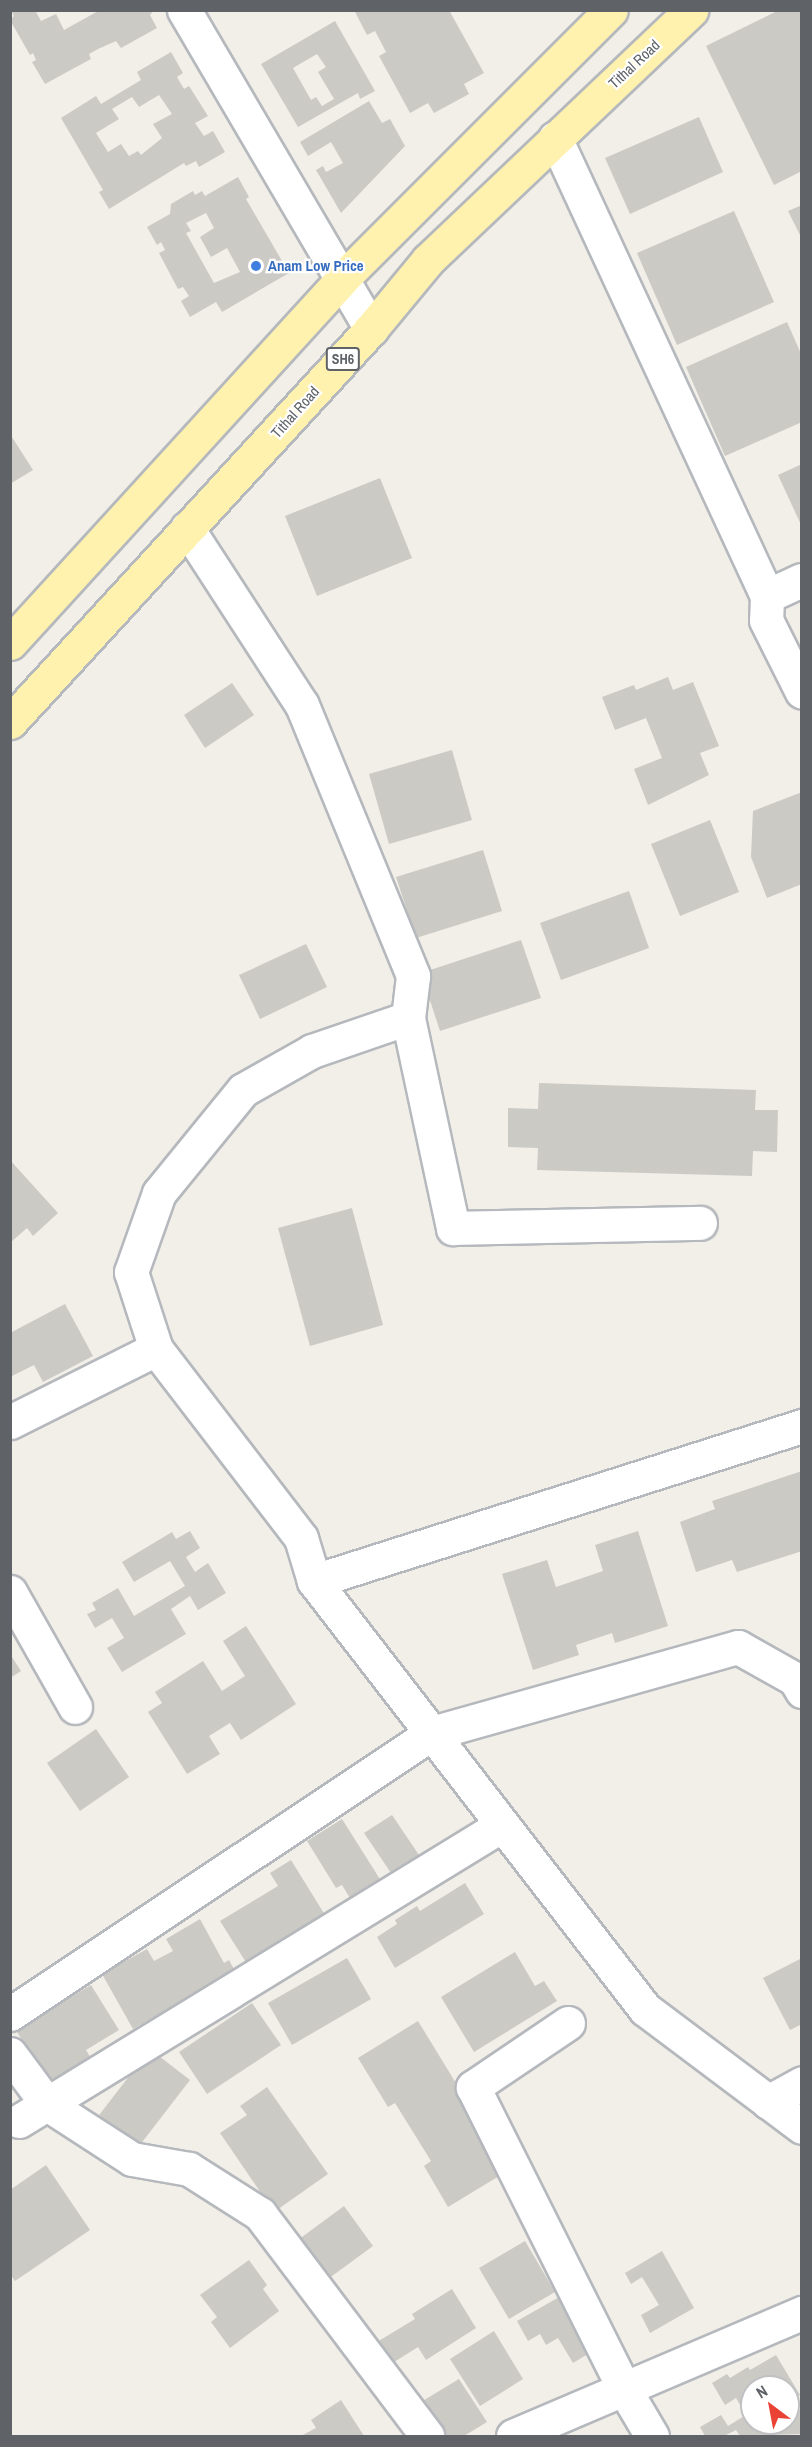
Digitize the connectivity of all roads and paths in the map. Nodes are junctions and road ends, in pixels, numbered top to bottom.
1 (184, 10) edge
2 (610, 10) edge
3 (691, 10) edge
4 (555, 138) junction
5 (342, 279) junction
6 (371, 328) junction
7 (187, 528) junction
8 (801, 580) edge
9 (767, 596) junction
10 (10, 643) edge
11 (801, 692) edge
12 (10, 722) edge
13 (408, 1018) junction
14 (699, 1223) dead end
15 (156, 1349) junction
16 (10, 1422) edge
17 (801, 1426) edge
18 (314, 1581) junction
19 (10, 1592) edge
20 (801, 1691) edge
21 (75, 1707) dead end
22 (432, 1733) junction
23 (502, 1825) junction
24 (10, 2014) edge
25 (568, 2023) dead end
26 (10, 2054) edge
27 (801, 2083) edge
28 (768, 2102) junction
29 (47, 2104) junction
30 (19, 2121) dead end
31 (801, 2127) edge
32 (801, 2313) edge
33 (623, 2387) junction
34 (427, 2436) edge
35 (513, 2436) edge
36 (652, 2436) edge

1 - 5 street
2 - 5 main road
3 - 4 main road, Tithal Road / SH6
4 - 6 main road, Tithal Road / SH6
4 - 9 street
5 - 6 street
5 - 10 main road
6 - 7 main road, Tithal Road / SH6
7 - 12 main road, Tithal Road / SH6
7 - 13 street
8 - 9 street
9 - 11 street
13 - 14 street
13 - 15 street
15 - 16 street
15 - 18 street
17 - 18 street
18 - 22 street
19 - 21 street
20 - 22 street
22 - 23 street
22 - 24 street
23 - 28 street
23 - 29 street
25 - 33 street
26 - 29 street
27 - 28 street
28 - 31 street
29 - 30 street
29 - 34 street
32 - 33 street
33 - 35 street
33 - 36 street

